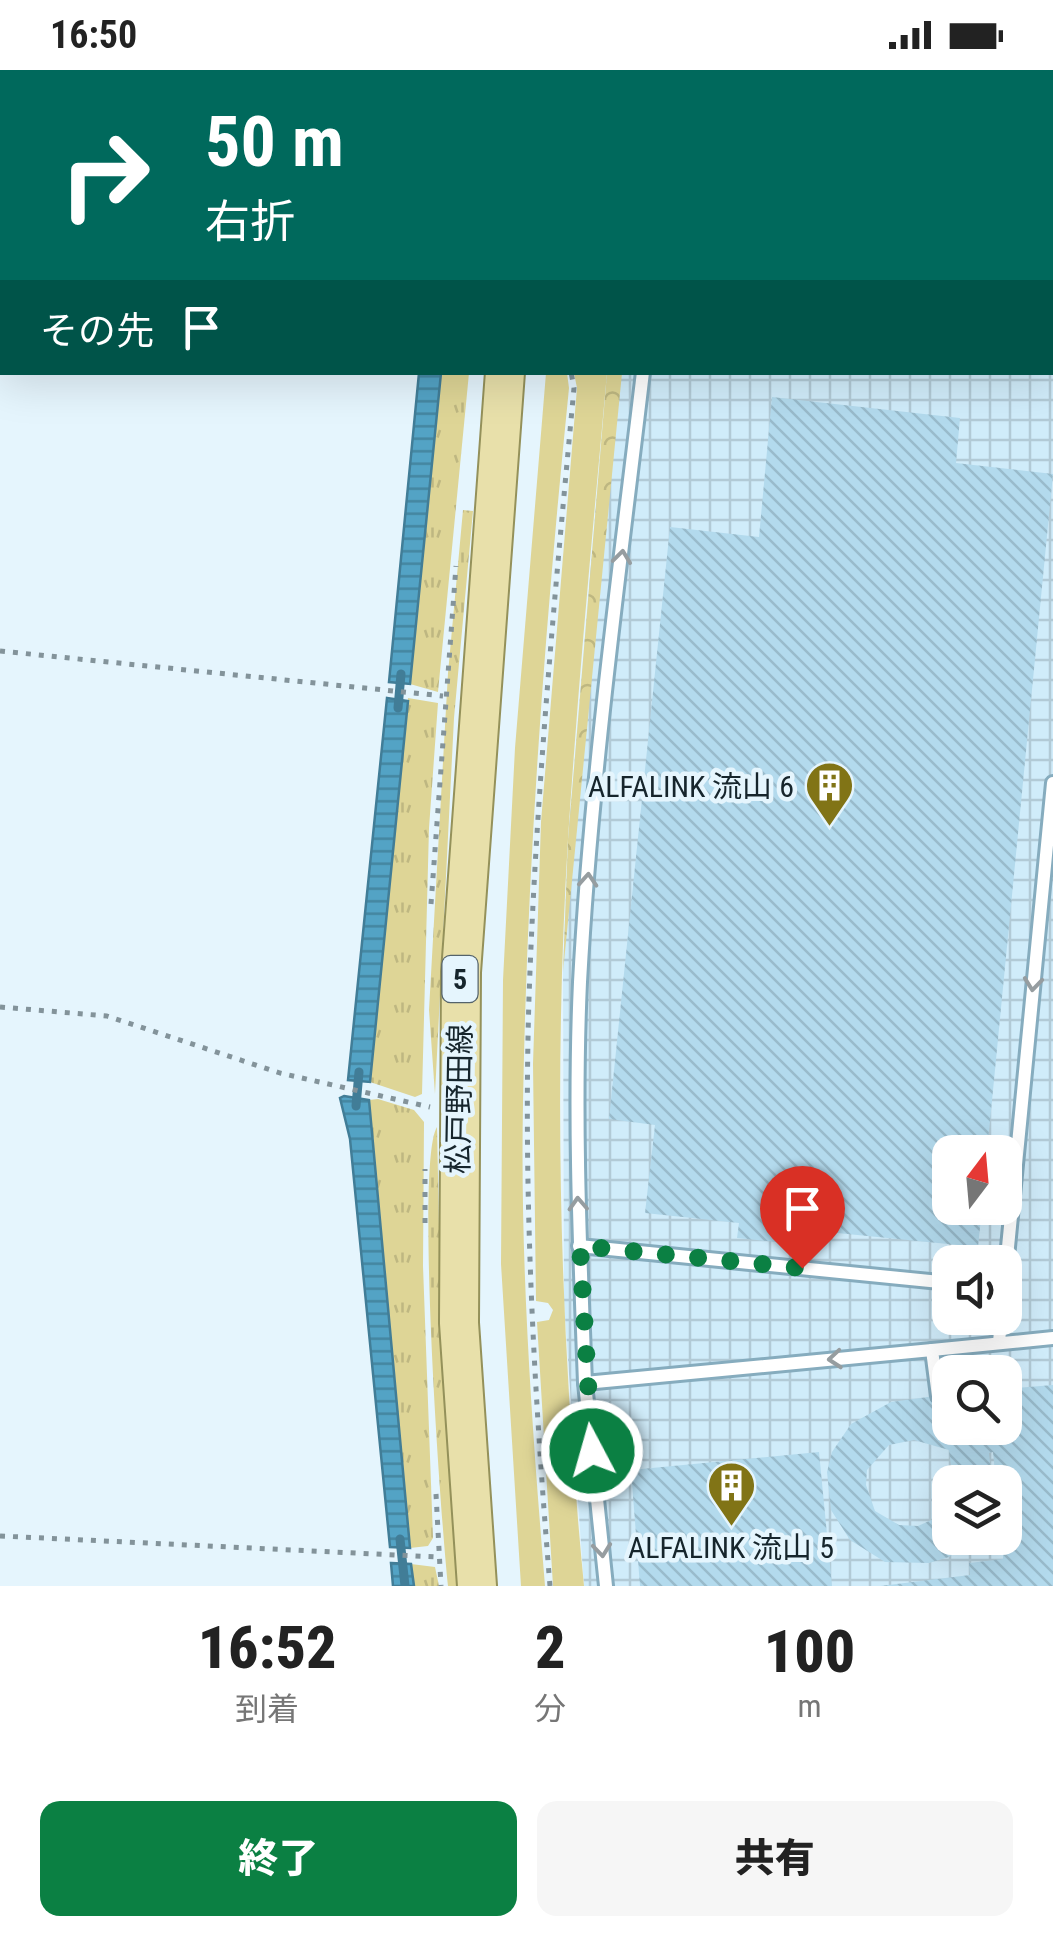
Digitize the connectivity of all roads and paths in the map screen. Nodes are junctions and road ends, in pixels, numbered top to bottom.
1 (505, 375) edge
2 (572, 375) edge
3 (643, 375) edge
4 (0, 652) edge
5 (443, 696) dead end
6 (1053, 783) edge
7 (0, 1007) edge
8 (458, 1108) junction
9 (1008, 1245) edge
10 (580, 1246) junction
11 (932, 1281) edge
12 (999, 1335) edge
13 (1053, 1338) edge
14 (998, 1344) junction
15 (932, 1350) junction
16 (933, 1355) edge
17 (585, 1383) junction
18 (0, 1536) edge
19 (438, 1558) dead end
20 (478, 1586) edge
21 (550, 1586) edge
22 (606, 1586) edge

1 - 8 main road, 松戸野田線 / 5
2 - 21 path
10 -> 3 lane
4 - 5 path
6 -> 9 lane
7 - 8 path
8 - 20 main road, 松戸野田線 / 5
10 - 11 lane
10 - 17 lane
12 - 14 lane
13 - 14 lane
14 - 15 lane
15 - 16 lane
15 -> 17 lane
17 -> 22 lane
18 - 19 path

